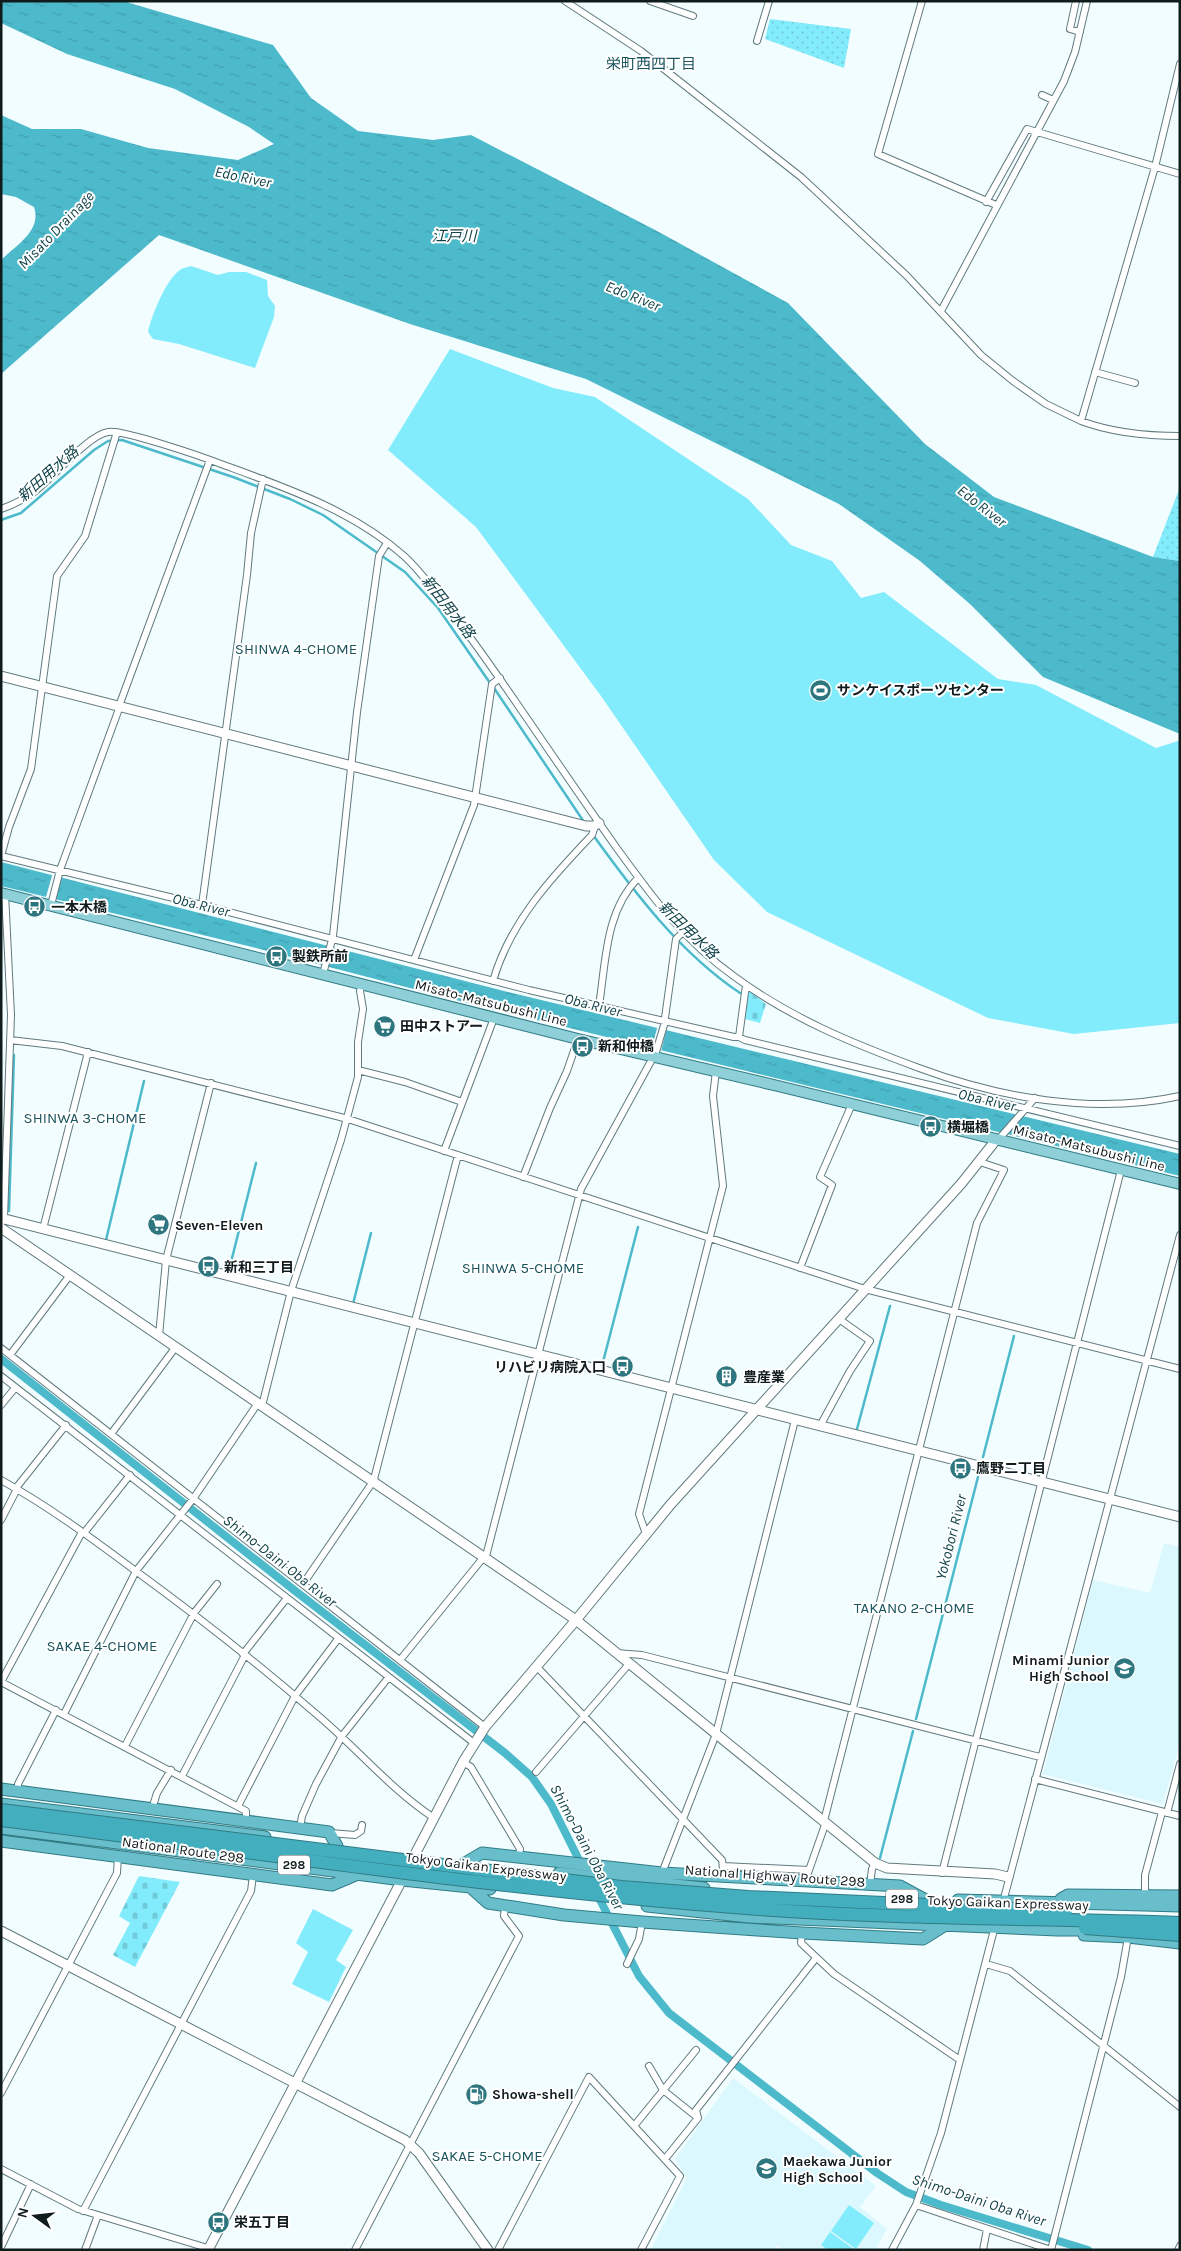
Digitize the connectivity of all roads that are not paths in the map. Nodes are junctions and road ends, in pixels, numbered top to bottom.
1 (565, 1) edge
2 (650, 1) edge
3 (769, 1) edge
4 (922, 1) edge
5 (1076, 1) edge
6 (1087, 1) edge
7 (693, 16) dead end
8 (1080, 32) junction
9 (757, 41) dead end
10 (1180, 64) edge
11 (1042, 95) dead end
12 (1054, 100) junction
13 (1036, 132) junction
14 (1155, 167) junction
15 (1180, 174) edge
16 (986, 202) junction
17 (996, 205) junction
18 (941, 311) junction
19 (1095, 372) junction
20 (1135, 383) dead end
21 (1081, 421) junction
22 (117, 432) junction
23 (1180, 436) edge
24 (210, 460) junction
25 (263, 479) junction
26 (1, 509) edge
27 (387, 543) junction
28 (1, 676) edge
29 (500, 678) junction
30 (42, 686) junction
31 (120, 706) junction
32 (226, 733) junction
33 (351, 766) junction
34 (476, 798) junction
35 (597, 824) junction
36 (1, 856) edge
37 (59, 873) junction
38 (638, 878) junction
39 (3, 893) edge
40 (52, 902) junction
41 (202, 905) junction
42 (683, 932) junction
43 (332, 940) junction
44 (414, 960) junction
45 (324, 971) junction
46 (493, 981) junction
47 (362, 984) junction
48 (746, 985) junction
49 (1, 991) edge
50 (10, 991) junction
51 (599, 1006) junction
52 (494, 1018) junction
53 (664, 1023) junction
54 (739, 1037) junction
55 (578, 1039) junction
56 (10, 1040) junction
57 (88, 1052) junction
58 (655, 1054) junction
59 (358, 1070) junction
60 (716, 1071) junction
61 (211, 1084) junction
62 (1180, 1096) edge
63 (1036, 1098) junction
64 (462, 1102) junction
65 (852, 1104) junction
66 (1024, 1112) junction
67 (348, 1119) junction
68 (1000, 1138) junction
69 (1180, 1146) edge
70 (444, 1151) junction
71 (458, 1155) junction
72 (980, 1162) junction
73 (1121, 1170) junction
74 (523, 1178) junction
75 (1180, 1184) edge
76 (580, 1195) junction
77 (2, 1220) edge
78 (1, 1228) edge
79 (43, 1229) junction
80 (1180, 1235) edge
81 (710, 1238) junction
82 (166, 1260) junction
83 (800, 1268) junction
84 (70, 1275) junction
85 (865, 1289) junction
86 (291, 1291) junction
87 (954, 1312) junction
88 (839, 1319) junction
89 (415, 1323) junction
90 (158, 1336) junction
91 (1077, 1344) junction
92 (1, 1348) edge
93 (176, 1348) junction
94 (540, 1354) junction
95 (10, 1356) junction
96 (1147, 1361) junction
97 (1180, 1369) edge
98 (1, 1376) edge
99 (14, 1388) junction
100 (672, 1388) junction
101 (1, 1405) edge
102 (260, 1405) junction
103 (757, 1410) junction
104 (795, 1420) junction
105 (66, 1425) junction
106 (820, 1426) junction
107 (111, 1434) junction
108 (918, 1450) junction
109 (130, 1475) junction
110 (1, 1480) edge
111 (1041, 1482) junction
112 (372, 1483) junction
113 (17, 1489) junction
114 (193, 1499) junction
115 (1109, 1499) junction
116 (180, 1514) junction
117 (1180, 1517) edge
118 (1, 1520) edge
119 (83, 1532) junction
120 (646, 1534) junction
121 (484, 1559) junction
122 (136, 1571) junction
123 (217, 1584) dead end
124 (303, 1584) junction
125 (288, 1598) junction
126 (194, 1614) junction
127 (576, 1620) junction
128 (338, 1638) junction
129 (616, 1653) junction
130 (244, 1654) junction
131 (400, 1660) junction
132 (629, 1664) junction
133 (537, 1667) junction
134 (388, 1678) junction
135 (730, 1678) junction
136 (1, 1682) edge
137 (295, 1696) junction
138 (853, 1709) junction
139 (56, 1710) junction
140 (64, 1714) junction
141 (585, 1715) junction
142 (485, 1727) junction
143 (716, 1734) junction
144 (342, 1736) junction
145 (976, 1741) junction
146 (474, 1743) junction
147 (125, 1746) junction
148 (1040, 1757) junction
149 (463, 1762) junction
150 (1180, 1764) edge
151 (171, 1770) junction
152 (536, 1772) dead end
153 (182, 1776) junction
154 (1035, 1779) junction
155 (1, 1789) edge
156 (18, 1791) junction
157 (1, 1804) edge
158 (238, 1806) junction
159 (152, 1808) junction
160 (1, 1810) edge
161 (1165, 1813) junction
162 (1180, 1816) edge
163 (434, 1818) junction
164 (683, 1819) junction
165 (1, 1820) edge
166 (246, 1821) junction
167 (825, 1821) junction
168 (362, 1824) dead end
169 (1, 1828) edge
170 (300, 1828) junction
171 (329, 1832) junction
172 (1, 1841) edge
173 (337, 1846) junction
174 (118, 1856) junction
175 (414, 1857) junction
176 (519, 1857) junction
177 (465, 1863) junction
178 (875, 1863) junction
179 (809, 1870) junction
180 (724, 1871) junction
181 (662, 1873) junction
182 (942, 1873) junction
183 (253, 1874) junction
184 (360, 1874) junction
185 (579, 1875) joint
186 (1008, 1877) junction
187 (402, 1880) junction
188 (806, 1882) junction
189 (870, 1885) junction
190 (470, 1887) junction
191 (1145, 1895) junction
192 (1180, 1896) edge
193 (924, 1899) junction
194 (1003, 1902) junction
195 (1056, 1903) junction
196 (505, 1906) junction
197 (1180, 1906) edge
198 (1180, 1916) edge
199 (950, 1921) junction
200 (642, 1922) junction
201 (1180, 1923) edge
202 (994, 1927) junction
203 (1180, 1928) edge
204 (1057, 1930) junction
205 (1, 1931) edge
206 (802, 1933) junction
207 (1180, 1935) edge
208 (1128, 1937) junction
209 (1180, 1943) edge
210 (816, 1958) junction
211 (627, 1964) dead end
212 (986, 1964) junction
213 (68, 1965) junction
214 (180, 2024) junction
215 (1103, 2045) junction
216 (696, 2050) dead end
217 (960, 2060) junction
218 (649, 2066) dead end
219 (295, 2083) junction
220 (663, 2090) junction
221 (1, 2093) edge
222 (1180, 2107) edge
223 (698, 2118) junction
224 (634, 2126) junction
225 (410, 2144) junction
226 (665, 2159) junction
227 (1, 2168) edge
228 (31, 2184) junction
229 (916, 2206) junction
230 (83, 2211) junction
231 (98, 2215) junction
232 (988, 2229) junction
233 (1, 2246) edge
234 (1180, 2246) edge
235 (210, 2249) edge
236 (1051, 2249) edge
237 (85, 2250) edge
238 (355, 2250) edge
239 (488, 2250) edge
240 (498, 2250) edge
241 (641, 2250) edge
242 (892, 2250) edge
243 (984, 2250) edge
244 (1178, 2250) edge

1 - 18 street
2 - 7 street
3 - 9 street
4 - 16 street
5 - 8 street
6 - 8 street
8 - 12 street
10 - 14 street
11 - 12 street
12 - 13 street
13 - 14 street
13 - 16 street
13 - 17 street
14 - 15 street
14 - 19 street
16 - 17 street
17 - 18 street
18 - 21 street
19 - 20 street
19 - 21 street
21 - 23 street
22 - 24 street
22 - 26 street
22 - 30 street
24 - 25 street
24 - 31 street
25 - 27 street
25 - 32 street
27 - 29 street
27 - 33 street
28 - 30 street
29 - 34 street
29 - 35 street
30 - 31 street
30 - 36 street
31 - 32 street
31 - 37 street
32 - 33 street
32 - 41 street
33 - 34 street
33 - 43 street
34 - 35 street
34 - 44 street
35 - 38 street
35 - 46 street
36 - 37 street
37 - 40 street
37 - 41 street
38 - 42 street
38 - 51 street
39 - 40 main road, Misato-Matsubushi Line
39 - 50 street
40 - 45 main road, Misato-Matsubushi Line
41 - 43 street
42 - 48 street
42 - 53 street
43 - 44 street
43 - 45 street
44 - 46 street
45 - 47 main road, Misato-Matsubushi Line
46 - 51 street
47 - 52 main road, Misato-Matsubushi Line
47 - 59 street
48 - 54 street
48 - 63 street
49 - 50 street
50 - 56 street
51 - 53 street
52 - 55 main road, Misato-Matsubushi Line
52 - 64 street
53 - 54 street
53 - 58 street
54 - 66 street
55 - 58 main road, Misato-Matsubushi Line
55 - 74 street
56 - 57 street
56 - 77 street
57 - 61 street
57 - 79 street
58 - 60 main road, Misato-Matsubushi Line
58 - 76 street
59 - 64 street
59 - 67 street
60 - 65 main road, Misato-Matsubushi Line
60 - 81 street
61 - 67 street
61 - 82 street
62 - 63 street
63 - 66 street
64 - 70 street
65 - 68 main road, Misato-Matsubushi Line
65 - 83 street
66 - 68 street
66 - 69 street
67 - 70 street
67 - 86 street
68 - 72 street
68 - 73 main road, Misato-Matsubushi Line
70 - 71 street
71 - 74 street
71 - 89 street
72 - 85 street
72 - 87 street
73 - 75 main road, Misato-Matsubushi Line
73 - 91 street
74 - 76 street
76 - 81 street
76 - 94 street
77 - 79 street
78 - 84 street
79 - 82 street
80 - 96 street
81 - 83 street
81 - 100 street
82 - 86 street
82 - 90 street
83 - 85 street
84 - 90 street
84 - 95 street
85 - 87 street
85 - 88 street
86 - 89 street
86 - 102 street
87 - 91 street
87 - 108 street
88 - 103 street
88 - 106 street
89 - 94 street
89 - 112 street
90 - 93 street
91 - 96 street
91 - 111 street
92 - 95 street
93 - 102 street
93 - 107 street
94 - 100 street
94 - 121 street
95 - 107 street
96 - 97 street
96 - 115 street
98 - 99 street
99 - 101 street
99 - 105 street
100 - 103 street
100 - 120 street
102 - 112 street
102 - 114 street
103 - 104 street
103 - 120 street
104 - 106 street
104 - 135 street
105 - 109 street
105 - 113 street
106 - 108 street
107 - 114 street
108 - 111 street
108 - 138 street
109 - 116 street
109 - 119 street
110 - 113 street
111 - 115 street
111 - 145 street
112 - 121 street
112 - 124 street
113 - 118 street
113 - 119 street
114 - 116 street
114 - 124 street
115 - 117 street
115 - 148 street
116 - 122 street
116 - 125 street
119 - 122 street
119 - 136 street
120 - 127 street
121 - 127 street
121 - 131 street
122 - 126 street
122 - 140 street
123 - 126 street
124 - 131 street
125 - 128 street
125 - 130 street
126 - 130 street
126 - 147 street
127 - 129 street
127 - 133 street
128 - 134 street
128 - 137 street
129 - 132 street
129 - 135 street
130 - 137 street
130 - 153 street
131 - 142 street
132 - 141 street
132 - 143 street
133 - 141 street
133 - 142 street
134 - 144 street
134 - 146 street
135 - 138 street
135 - 143 street
136 - 139 street
137 - 144 street
137 - 158 street
138 - 145 street
138 - 167 street
139 - 140 street
139 - 156 street
140 - 147 street
141 - 152 street
141 - 164 street
142 - 146 street
143 - 164 street
143 - 167 street
144 - 163 street
144 - 170 street
145 - 148 street
145 - 182 street
146 - 149 street
147 - 151 street
148 - 154 street
149 - 163 street
149 - 176 street
150 - 161 street
151 - 153 street
151 - 159 street
153 - 158 street
154 - 161 street
154 - 186 street
155 - 156 highway
156 - 159 highway
157 - 173 highway, National Route 298 / 298
158 - 166 street
159 - 166 highway
160 - 198 highway, Tokyo Gaikan Expressway, bridge
161 - 162 street
161 - 191 street
163 - 175 street
164 - 180 street
164 - 181 street
165 - 199 highway, Tokyo Gaikan Expressway, bridge
166 - 170 highway
167 - 178 street
167 - 179 street
168 - 171 street
169 - 184 highway, National Route 298 / 298
170 - 171 highway
171 - 173 highway
172 - 174 highway, National Route 298 / 298
173 - 175 highway, National Route 298 / 298
174 - 183 highway, National Route 298 / 298
174 - 213 street
175 - 177 highway, National Route 298 / 298
175 - 187 street
176 - 177 highway
176 - 181 highway
177 - 185 highway, National Route 298 / 298
178 - 182 street
178 - 189 street
179 - 180 street
179 - 188 street
180 - 181 highway
180 - 188 highway
182 - 186 street
183 - 184 highway, National Route 298 / 298
183 - 214 street
184 - 187 highway, National Route 298 / 298
185 - 193 highway, National Highway Route 298 / 298
186 - 194 street
187 - 190 highway, National Route 298 / 298
187 - 219 street
188 - 189 highway
189 - 193 highway
190 - 196 highway
190 - 199 highway, National Route 298 / 298
191 - 192 highway
191 - 195 highway
193 - 194 highway, National Highway Route 298 / 298
194 - 195 highway, National Highway Route 298 / 298
194 - 202 street
195 - 197 highway, National Highway Route 298 / 298
196 - 200 highway
196 - 225 street
199 - 201 highway, Tokyo Gaikan Expressway, bridge
199 - 202 highway, 298
199 - 206 highway
199 - 207 highway, bridge
200 - 206 highway
200 - 211 street
202 - 204 highway, 298
202 - 212 street
203 - 204 highway, 298
204 - 208 highway, 298
205 - 213 street
206 - 210 street
208 - 209 highway, 298
208 - 215 street
210 - 217 street
210 - 223 street
212 - 215 street
212 - 217 street
213 - 214 street
213 - 221 street
214 - 219 street
214 - 230 street
215 - 222 street
215 - 236 street
216 - 220 street
217 - 229 street
218 - 220 street
219 - 225 street
219 - 235 street
220 - 223 street
220 - 224 street
223 - 226 street
224 - 226 street
224 - 240 street
225 - 238 street
225 - 239 street
226 - 241 street
227 - 228 street
228 - 230 street
228 - 233 street
229 - 232 street
229 - 242 street
230 - 231 street
231 - 235 street
231 - 237 street
232 - 236 street
232 - 243 street
234 - 244 street

